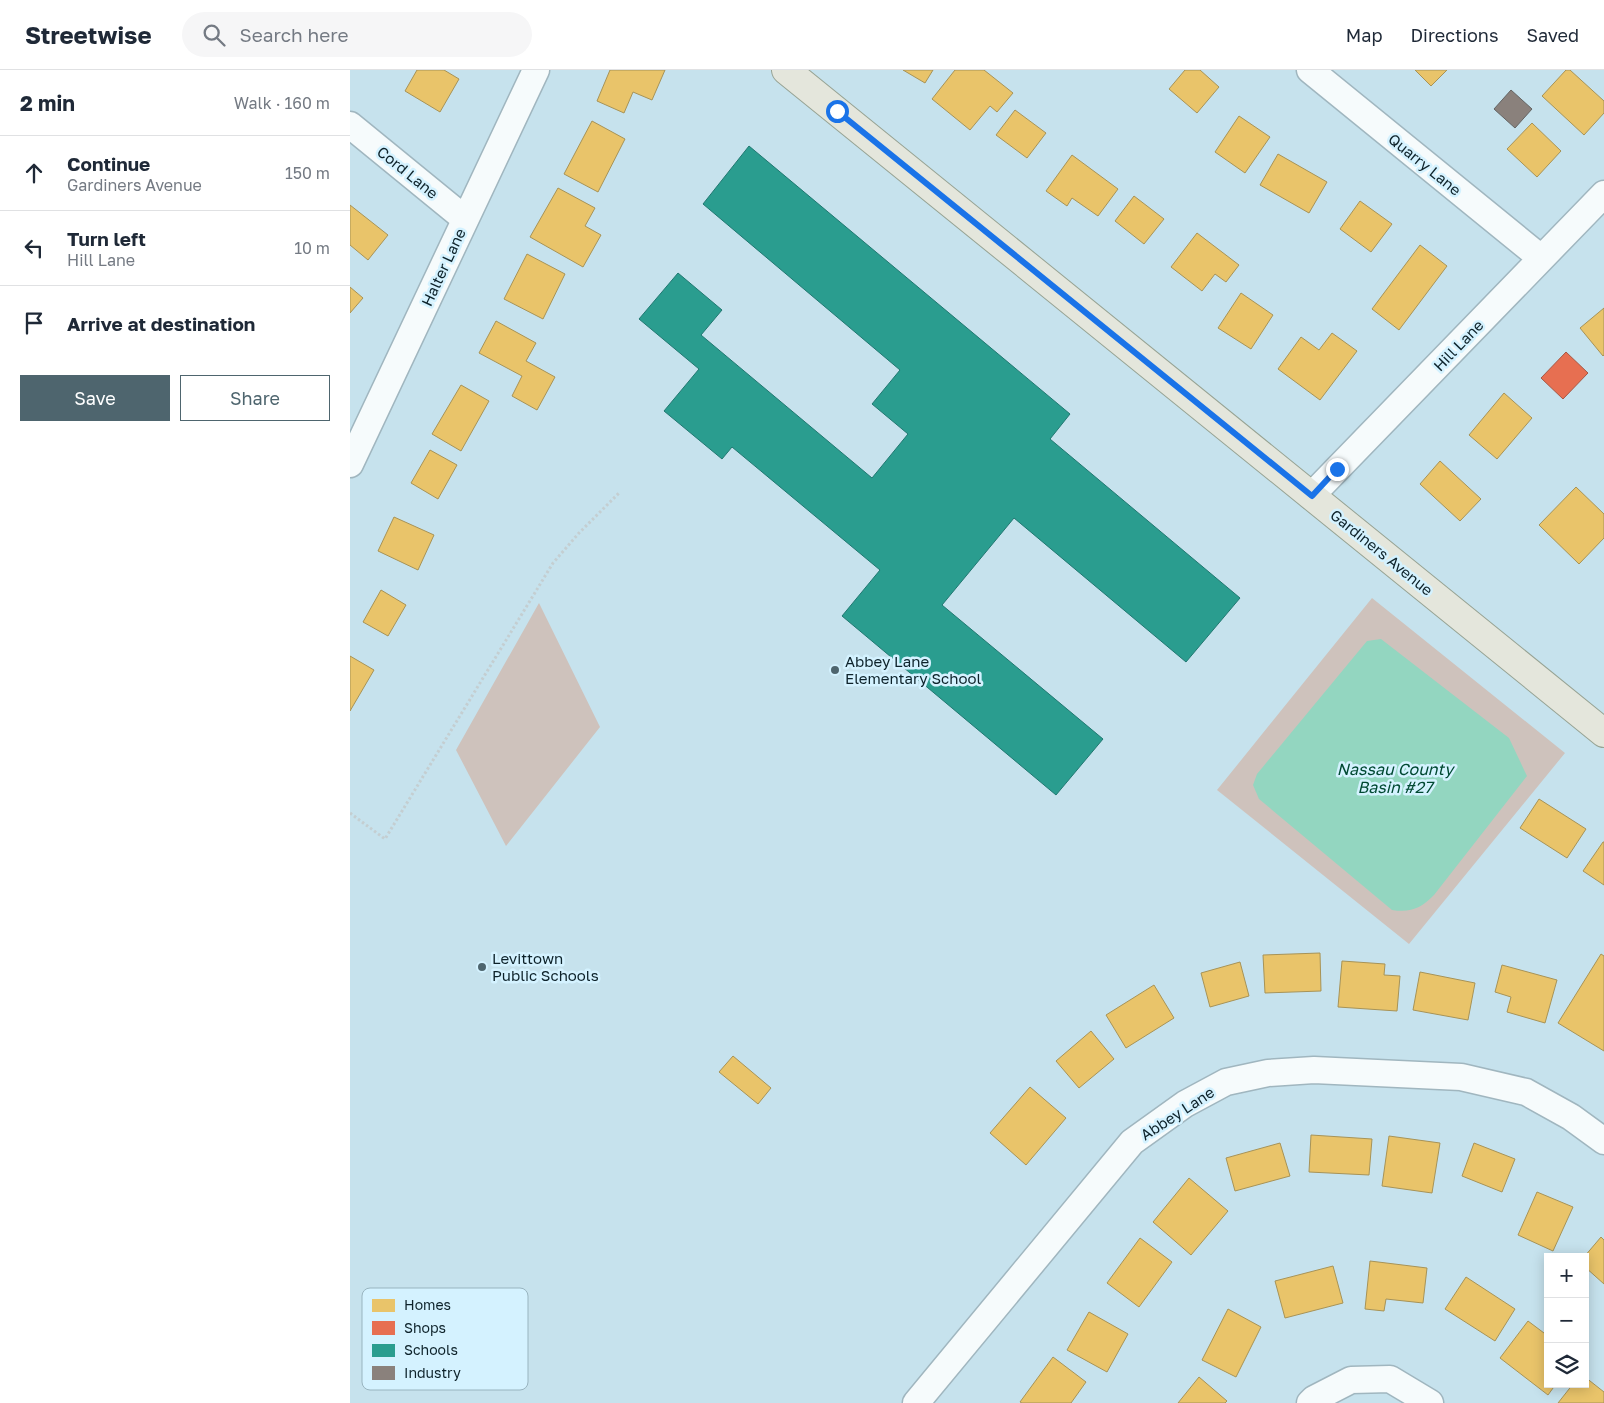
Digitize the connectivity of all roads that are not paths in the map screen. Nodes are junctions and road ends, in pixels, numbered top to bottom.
1 (536, 70) edge
2 (786, 70) edge
3 (1310, 70) edge
4 (350, 125) edge
5 (1604, 194) edge
6 (466, 219) junction
7 (1541, 258) junction
8 (350, 464) edge
9 (1312, 496) junction
10 (1604, 733) edge
11 (1604, 1141) edge
12 (916, 1403) edge
13 (1310, 1403) edge
14 (1430, 1403) edge

1 - 6 street, Halter Lane
2 - 9 main road, Gardiners Avenue
3 - 7 street, Quarry Lane
4 - 6 street, Cord Lane
5 - 7 street, Hill Lane
6 - 8 street, Halter Lane
7 - 9 street, Hill Lane
9 - 10 main road, Gardiners Avenue
11 - 12 street, Abbey Lane
13 - 14 street

